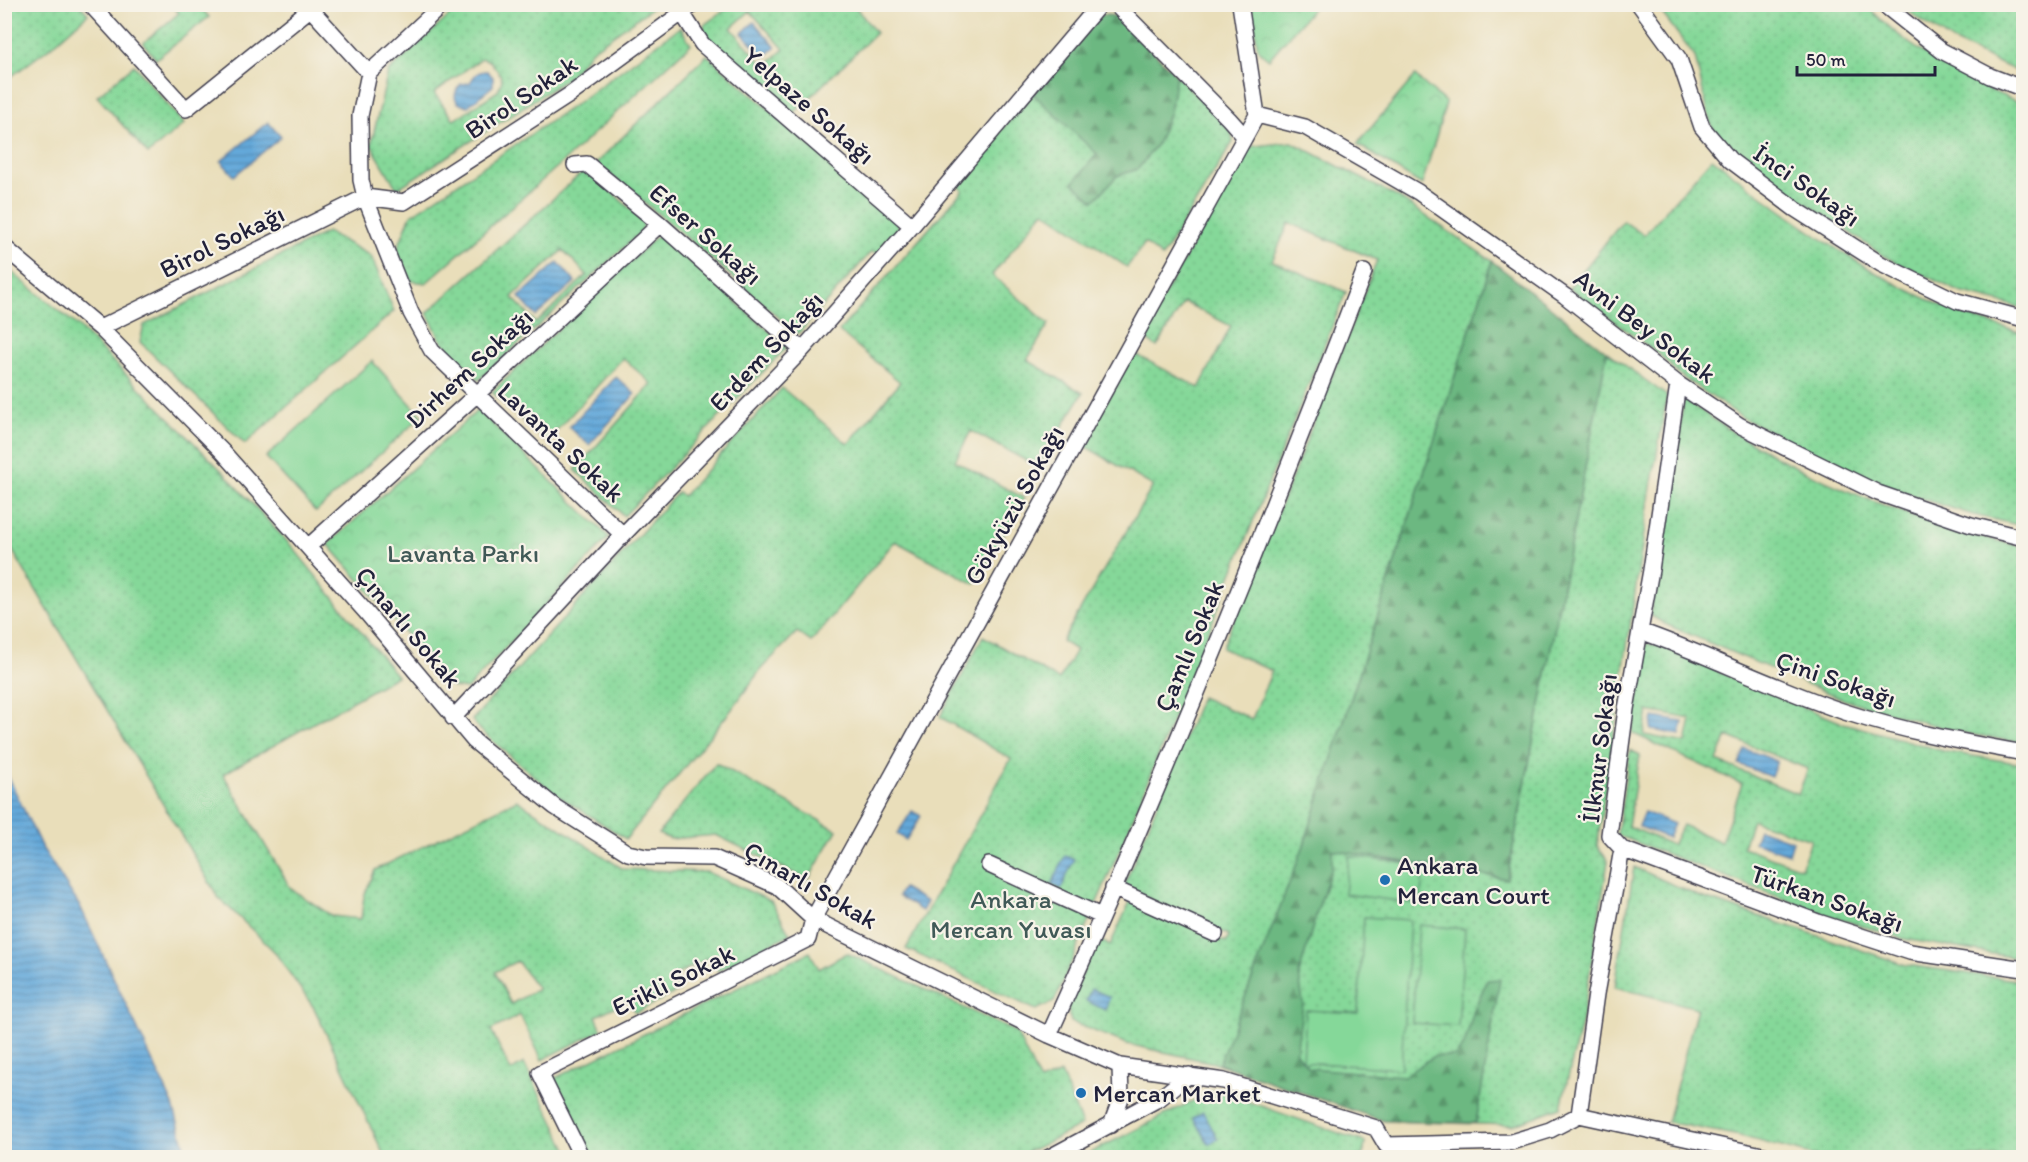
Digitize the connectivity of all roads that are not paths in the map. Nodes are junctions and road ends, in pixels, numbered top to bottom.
1 (90, 4) edge
2 (443, 4) edge
3 (1100, 4) edge
4 (1115, 4) edge
5 (1240, 4) edge
6 (1639, 4) edge
7 (1883, 4) edge
8 (308, 7) edge
9 (688, 9) edge
10 (369, 72) junction
11 (2024, 89) edge
12 (1257, 115) junction
13 (1245, 137) junction
14 (575, 165) dead end
15 (365, 197) junction
16 (660, 224) junction
17 (912, 226) junction
18 (4, 247) edge
19 (1364, 272) dead end
20 (2024, 320) edge
21 (100, 328) junction
22 (802, 350) junction
23 (1678, 384) junction
24 (476, 395) junction
25 (623, 535) junction
26 (2024, 538) edge
27 (309, 546) junction
28 (1640, 631) junction
29 (453, 718) junction
30 (2024, 753) edge
31 (1622, 849) junction
32 (989, 865) dead end
33 (1113, 888) junction
34 (1101, 916) junction
35 (813, 919) junction
36 (1215, 934) dead end
37 (2024, 969) edge
38 (1049, 1035) junction
39 (1120, 1066) junction
40 (1189, 1075) junction
41 (1579, 1114) junction
42 (1111, 1125) junction
43 (1384, 1151) edge
44 (582, 1158) edge
45 (1047, 1158) edge
46 (1776, 1158) edge

1 - 8 street
2 - 10 street
3 - 17 street, Erdem Sokağı
4 - 13 street
5 - 12 street
6 - 20 street, İnci Sokağı
7 - 11 street
8 - 10 street
9 - 15 street, Birol Sokak
9 - 17 street, Yelpaze Sokağı
10 - 15 street, Lavanta Sokak
12 - 13 street, Gökyüzü Sokağı
12 - 23 street, Avni Bey Sokak
13 - 35 street, Gökyüzü Sokağı
14 - 16 street, Efser Sokağı
15 - 21 street, Birol Sokağı
15 - 24 street, Lavanta Sokak
16 - 22 street, Efser Sokağı
16 - 24 street, Dirhem Sokağı
17 - 22 street, Erdem Sokağı
18 - 21 street, Çınarlı Sokak
19 - 33 street, Çamlı Sokak
21 - 27 street, Çınarlı Sokak
22 - 25 street, Erdem Sokağı
23 - 26 street, Avni Bey Sokak
23 - 28 street, İlknur Sokağı
24 - 25 street, Lavanta Sokak
24 - 27 street, Dirhem Sokağı
25 - 29 street, Erdem Sokağı
27 - 29 street, Çınarlı Sokak
28 - 30 street, Çini Sokağı
28 - 31 street, İlknur Sokağı
29 - 35 street, Çınarlı Sokak
31 - 37 street, Türkan Sokağı
31 - 41 street, İlknur Sokağı
32 - 34 street
33 - 34 street, Çamlı Sokak
33 - 36 street
34 - 38 street, Çamlı Sokak
35 - 38 street, Çınarlı Sokak
35 - 44 street, Erikli Sokak
38 - 39 street, Çınarlı Sokak
39 - 40 street, Çınarlı Sokak
39 - 42 street
40 - 42 street
40 - 43 street, Çınarlı Sokak
41 - 43 street, Çınarlı Sokak
41 - 46 street
42 - 45 street

